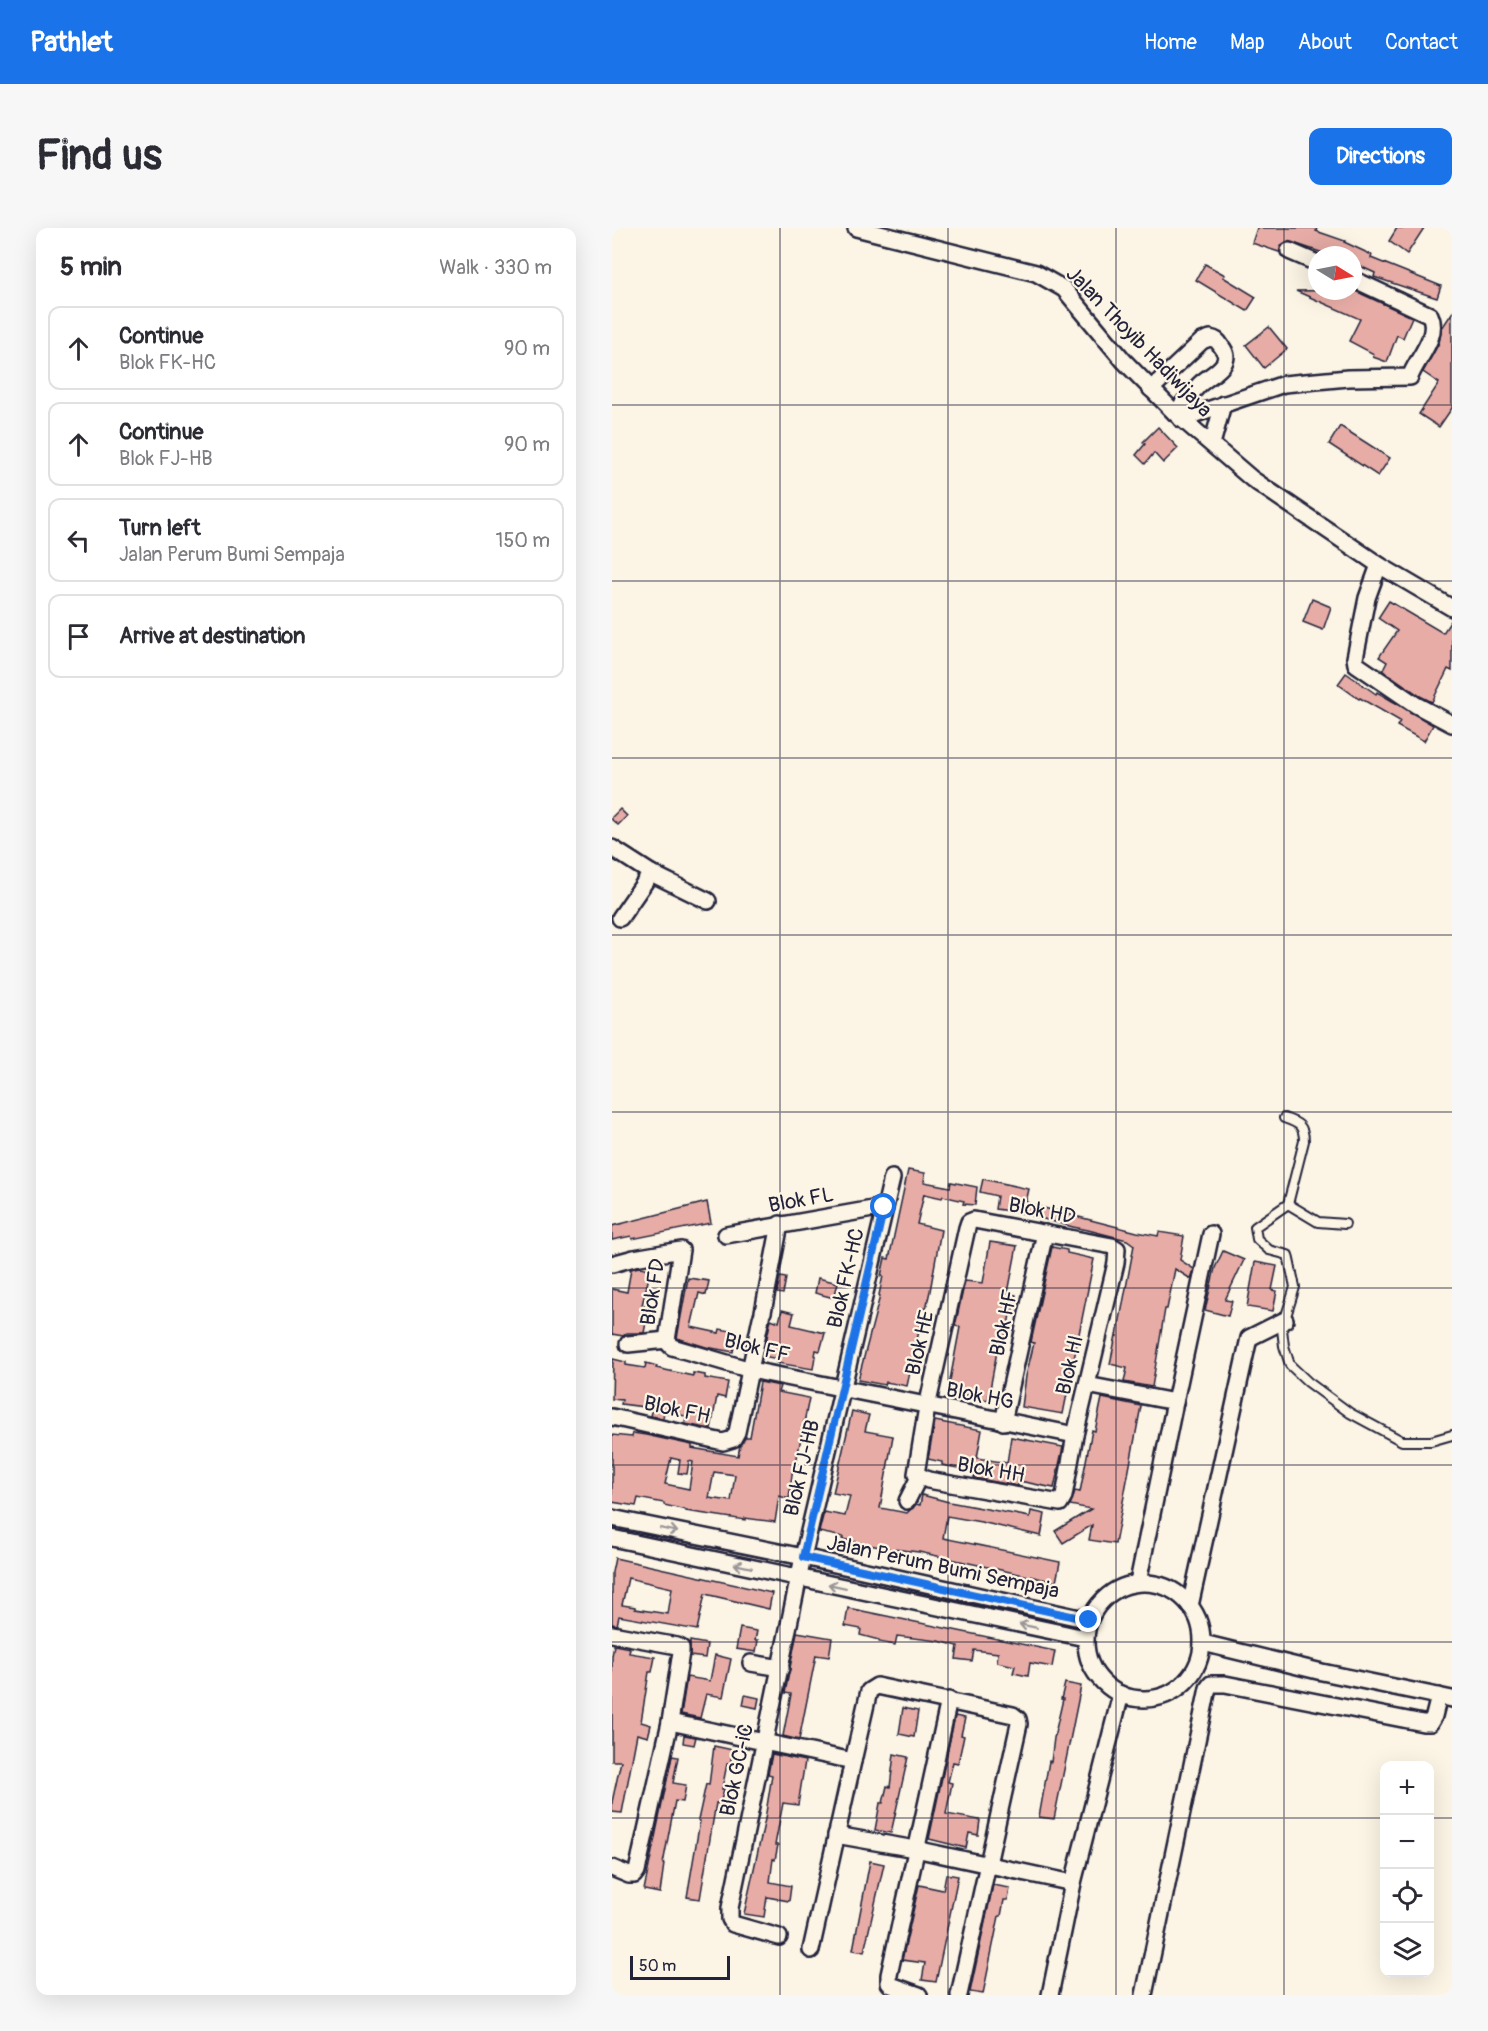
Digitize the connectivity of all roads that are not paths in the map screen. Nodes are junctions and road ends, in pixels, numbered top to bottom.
1 (856, 228) edge
2 (1289, 251) dead end
3 (1308, 259) edge
4 (1362, 283) edge
5 (1151, 388) junction
6 (1223, 404) junction
7 (1178, 416) junction
8 (1212, 444) junction
9 (1379, 566) junction
10 (1452, 608) edge
11 (1450, 716) edge
12 (612, 848) edge
13 (651, 873) junction
14 (708, 901) dead end
15 (620, 918) dead end
16 (1284, 1118) dead end
17 (892, 1178) dead end
18 (1288, 1204) junction
19 (884, 1207) junction
20 (780, 1224) junction
21 (1345, 1224) dead end
22 (967, 1228) joint
23 (1045, 1233) junction
24 (1211, 1234) dead end
25 (726, 1235) dead end
26 (1112, 1246) joint
27 (612, 1264) edge
28 (1285, 1320) junction
29 (667, 1340) junction
30 (628, 1344) dead end
31 (751, 1370) junction
32 (1087, 1385) junction
33 (842, 1389) junction
34 (1175, 1402) junction
35 (927, 1407) junction
36 (612, 1417) edge
37 (1003, 1422) junction
38 (1075, 1436) junction
39 (1452, 1436) edge
40 (917, 1472) junction
41 (1064, 1496) joint
42 (907, 1501) dead end
43 (612, 1518) edge
44 (612, 1538) edge
45 (803, 1557) junction
46 (800, 1578) junction
47 (1138, 1582) junction
48 (1190, 1606) junction
49 (1089, 1620) junction
50 (612, 1634) edge
51 (1086, 1638) junction
52 (1203, 1643) junction
53 (751, 1663) dead end
54 (781, 1668) junction
55 (1121, 1694) junction
56 (1446, 1698) edge
57 (949, 1700) junction
58 (670, 1722) junction
59 (764, 1742) junction
60 (853, 1761) junction
61 (836, 1835) junction
62 (915, 1849) junction
63 (986, 1866) junction
64 (612, 1868) edge
65 (1073, 1883) junction
66 (779, 1937) dead end
67 (811, 1950) dead end
68 (919, 1995) edge
69 (959, 1995) edge
70 (1050, 1995) edge
71 (1144, 1995) edge

1 - 5 street, Jalan Thoyib Hadiwijaya
2 - 3 street
4 - 6 street
5 - 7 street, Jalan Thoyib Hadiwijaya
5 - 7 street
6 - 7 street
6 - 8 street
7 - 8 street, Jalan Thoyib Hadiwijaya
8 - 9 street, Jalan Thoyib Hadiwijaya
9 - 10 street, Jalan Thoyib Hadiwijaya
9 - 11 street
12 - 13 street
13 - 14 street
13 - 15 street
16 - 18 lane
17 - 19 street, Blok FK-HC
18 - 21 lane
18 - 28 lane
19 - 20 street, Blok FL
19 - 33 street, Blok FK-HC
20 - 25 street, Blok FL
20 - 31 street
22 - 23 street, Blok HD
22 - 35 street, Blok HE
23 - 26 street, Blok HD
23 - 37 street, Blok HF
24 - 34 street
26 - 32 street, Blok HI
27 - 29 street, Blok FD
28 - 39 lane
28 - 48 street
29 - 30 street
29 - 31 street, Blok FF
31 - 33 street, Blok FF
31 - 36 street, Blok FH
32 - 34 street
32 - 38 street, Blok HI
33 - 35 street, Blok HG
33 - 45 street, Blok FJ-HB
34 - 47 street
35 - 37 street, Blok HG
35 - 40 street, Blok HE
37 - 38 street, Blok HG
38 - 41 street, Blok HI
40 - 41 street, Blok HH
40 - 42 street, Blok HE
43 -> 45 street, Jalan Perum Bumi Sempaja
46 -> 44 street, Jalan Perum Bumi Sempaja
45 - 46 street, Blok FJ-HB
45 - 49 street, Jalan Perum Bumi Sempaja
51 -> 46 street, Jalan Perum Bumi Sempaja
46 - 54 street, Blok GC-iC
47 - 48 street
47 - 49 street
48 - 52 street
49 - 51 street
50 - 58 street
51 - 55 street
52 - 55 street
52 - 56 street
53 - 54 street
54 - 59 street, Blok GC-iC
55 - 65 street
56 - 71 street
57 - 60 street
57 - 62 street
57 - 63 street
58 - 59 street
58 - 64 street
59 - 60 street
59 - 66 street, Blok GC-iC
60 - 61 street
61 - 62 street
61 - 67 street
62 - 63 street
62 - 68 street
63 - 65 street
63 - 69 street
65 - 70 street

